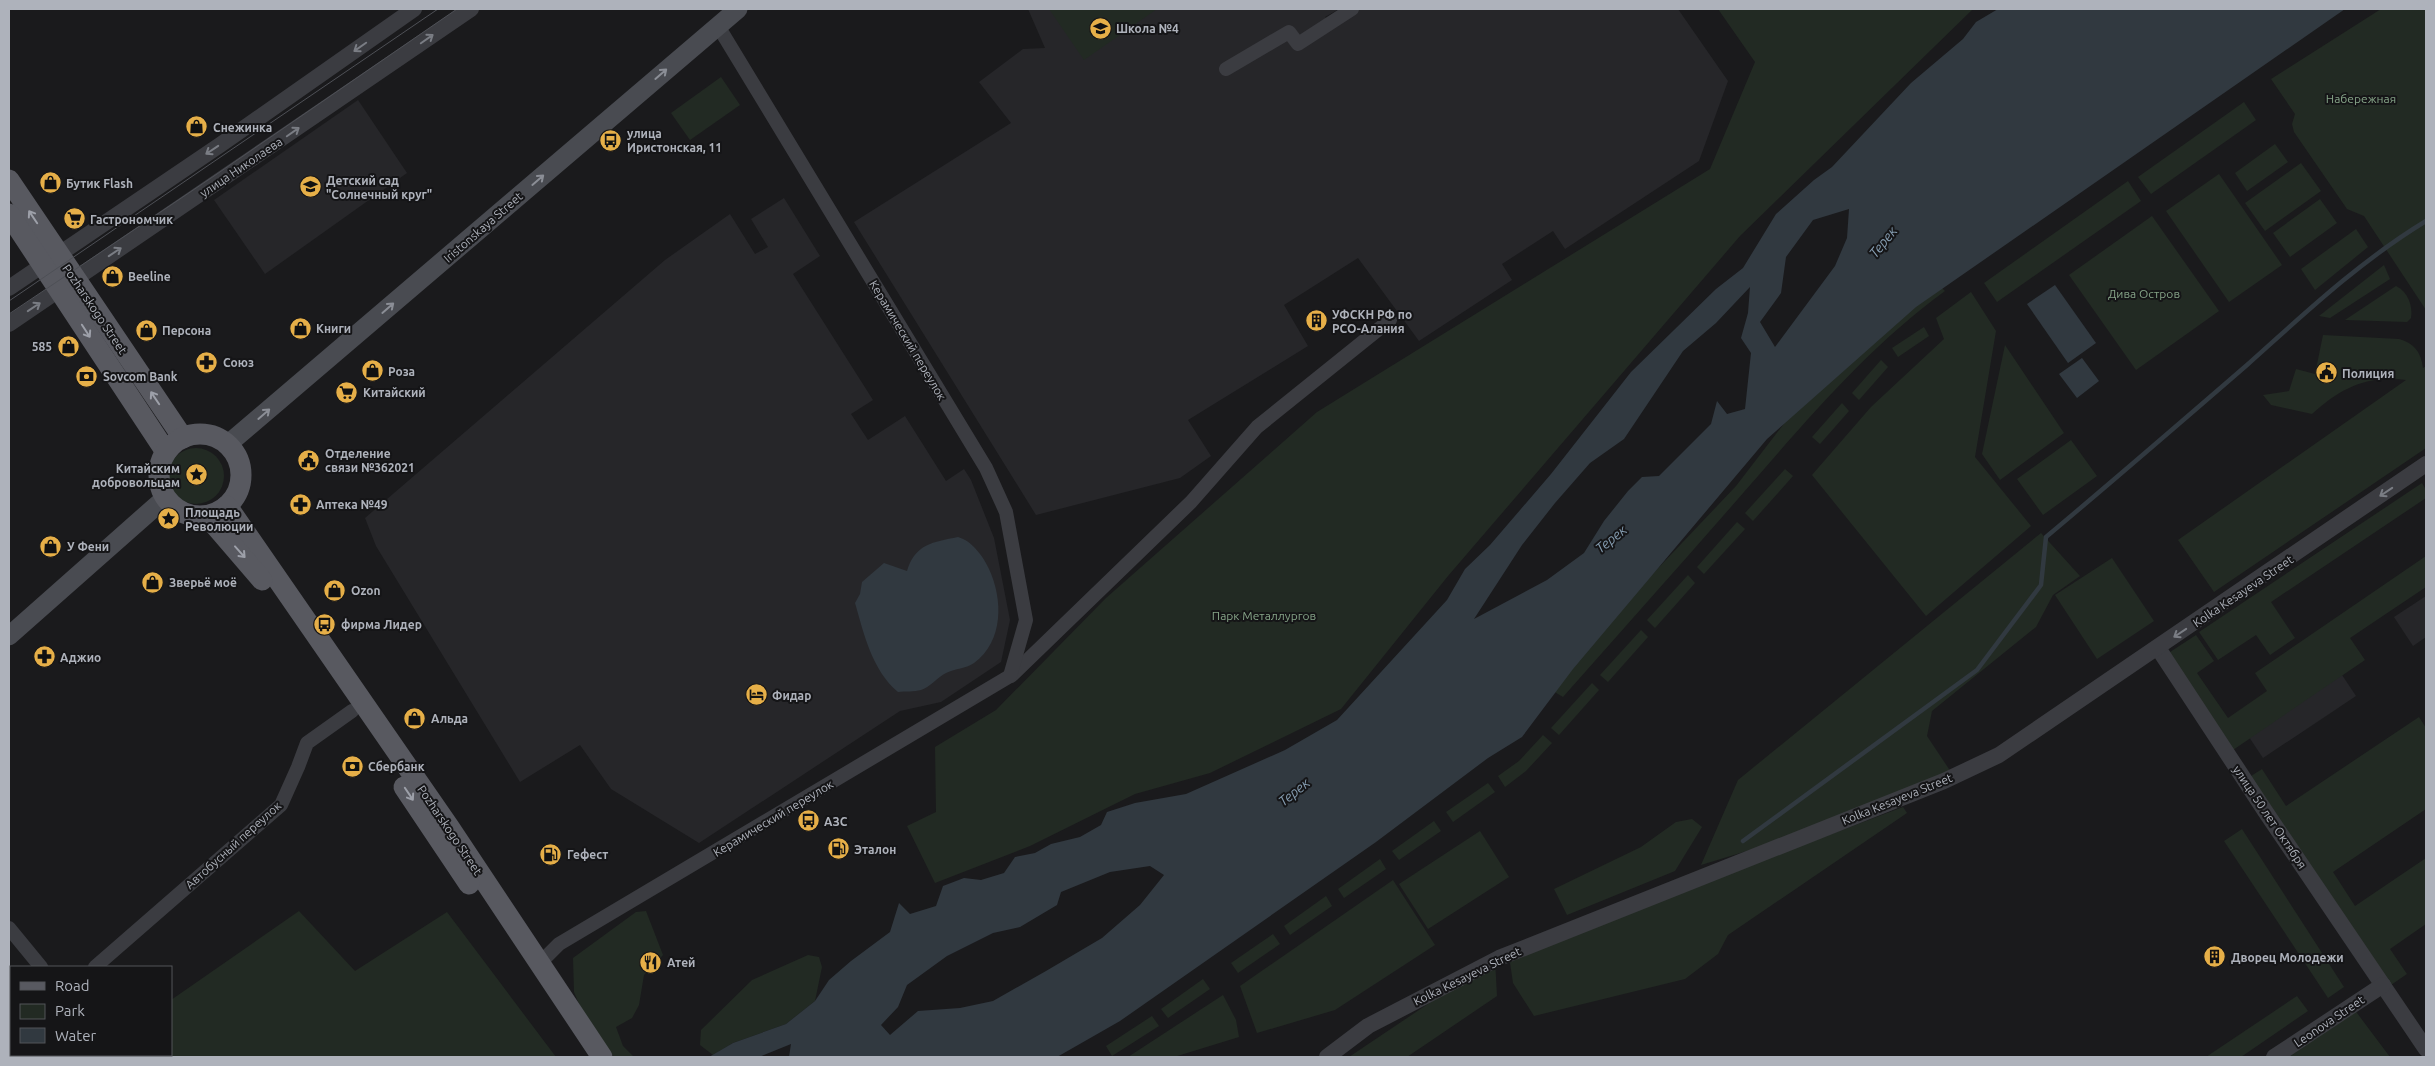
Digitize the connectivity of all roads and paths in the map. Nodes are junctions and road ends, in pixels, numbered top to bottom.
1 (414, 9) edge
2 (471, 9) edge
3 (738, 9) edge
4 (1352, 9) edge
5 (718, 26) junction
6 (1226, 69) dead end
7 (9, 180) edge
8 (9, 214) edge
9 (50, 259) junction
10 (67, 285) junction
11 (9, 288) edge
12 (1390, 320) dead end
13 (9, 324) edge
14 (183, 438) junction
15 (228, 445) junction
16 (166, 452) junction
17 (2426, 464) edge
18 (165, 498) junction
19 (227, 506) junction
20 (207, 516) junction
21 (9, 636) edge
22 (2158, 648) junction
23 (1010, 676) junction
24 (352, 711) junction
25 (9, 928) edge
26 (540, 963) junction
27 (40, 966) edge
28 (96, 966) edge
29 (2383, 984) junction
30 (2426, 1049) edge
31 (592, 1054) edge
32 (1327, 1057) edge
33 (2274, 1057) edge

1 -> 9 street
10 -> 2 street, улица Николаева
3 - 5 main road, Iristonskaya Street
4 - 6 street
15 -> 5 main road, Iristonskaya Street
5 - 23 street, Керамический переулок
9 -> 7 main road, Pozharskogo Street
8 - 9 main road, Pozharskogo Street
9 - 10 main road, Pozharskogo Street
9 - 11 street
13 -> 10 street, улица Николаева
14 -> 10 main road, Pozharskogo Street
10 -> 16 main road, Pozharskogo Street
12 - 23 street, Керамический переулок
14 - 15 main road
14 - 16 main road
15 - 19 main road
16 - 18 main road
17 -> 22 street, Kolka Kesayeva Street
18 - 20 main road
18 - 21 main road
19 - 20 main road
19 - 26 main road, Pozharskogo Street
20 -> 24 main road, Pozharskogo Street
22 - 29 street, улица 50 лет Октября
22 - 32 street, Kolka Kesayeva Street
23 - 26 street, Керамический переулок
24 - 28 street, Автобусный переулок
24 -> 31 main road, Pozharskogo Street
25 - 27 street
26 - 31 main road, Pozharskogo Street
29 - 30 street, улица 50 лет Октября
29 - 33 street, Leonova Street

